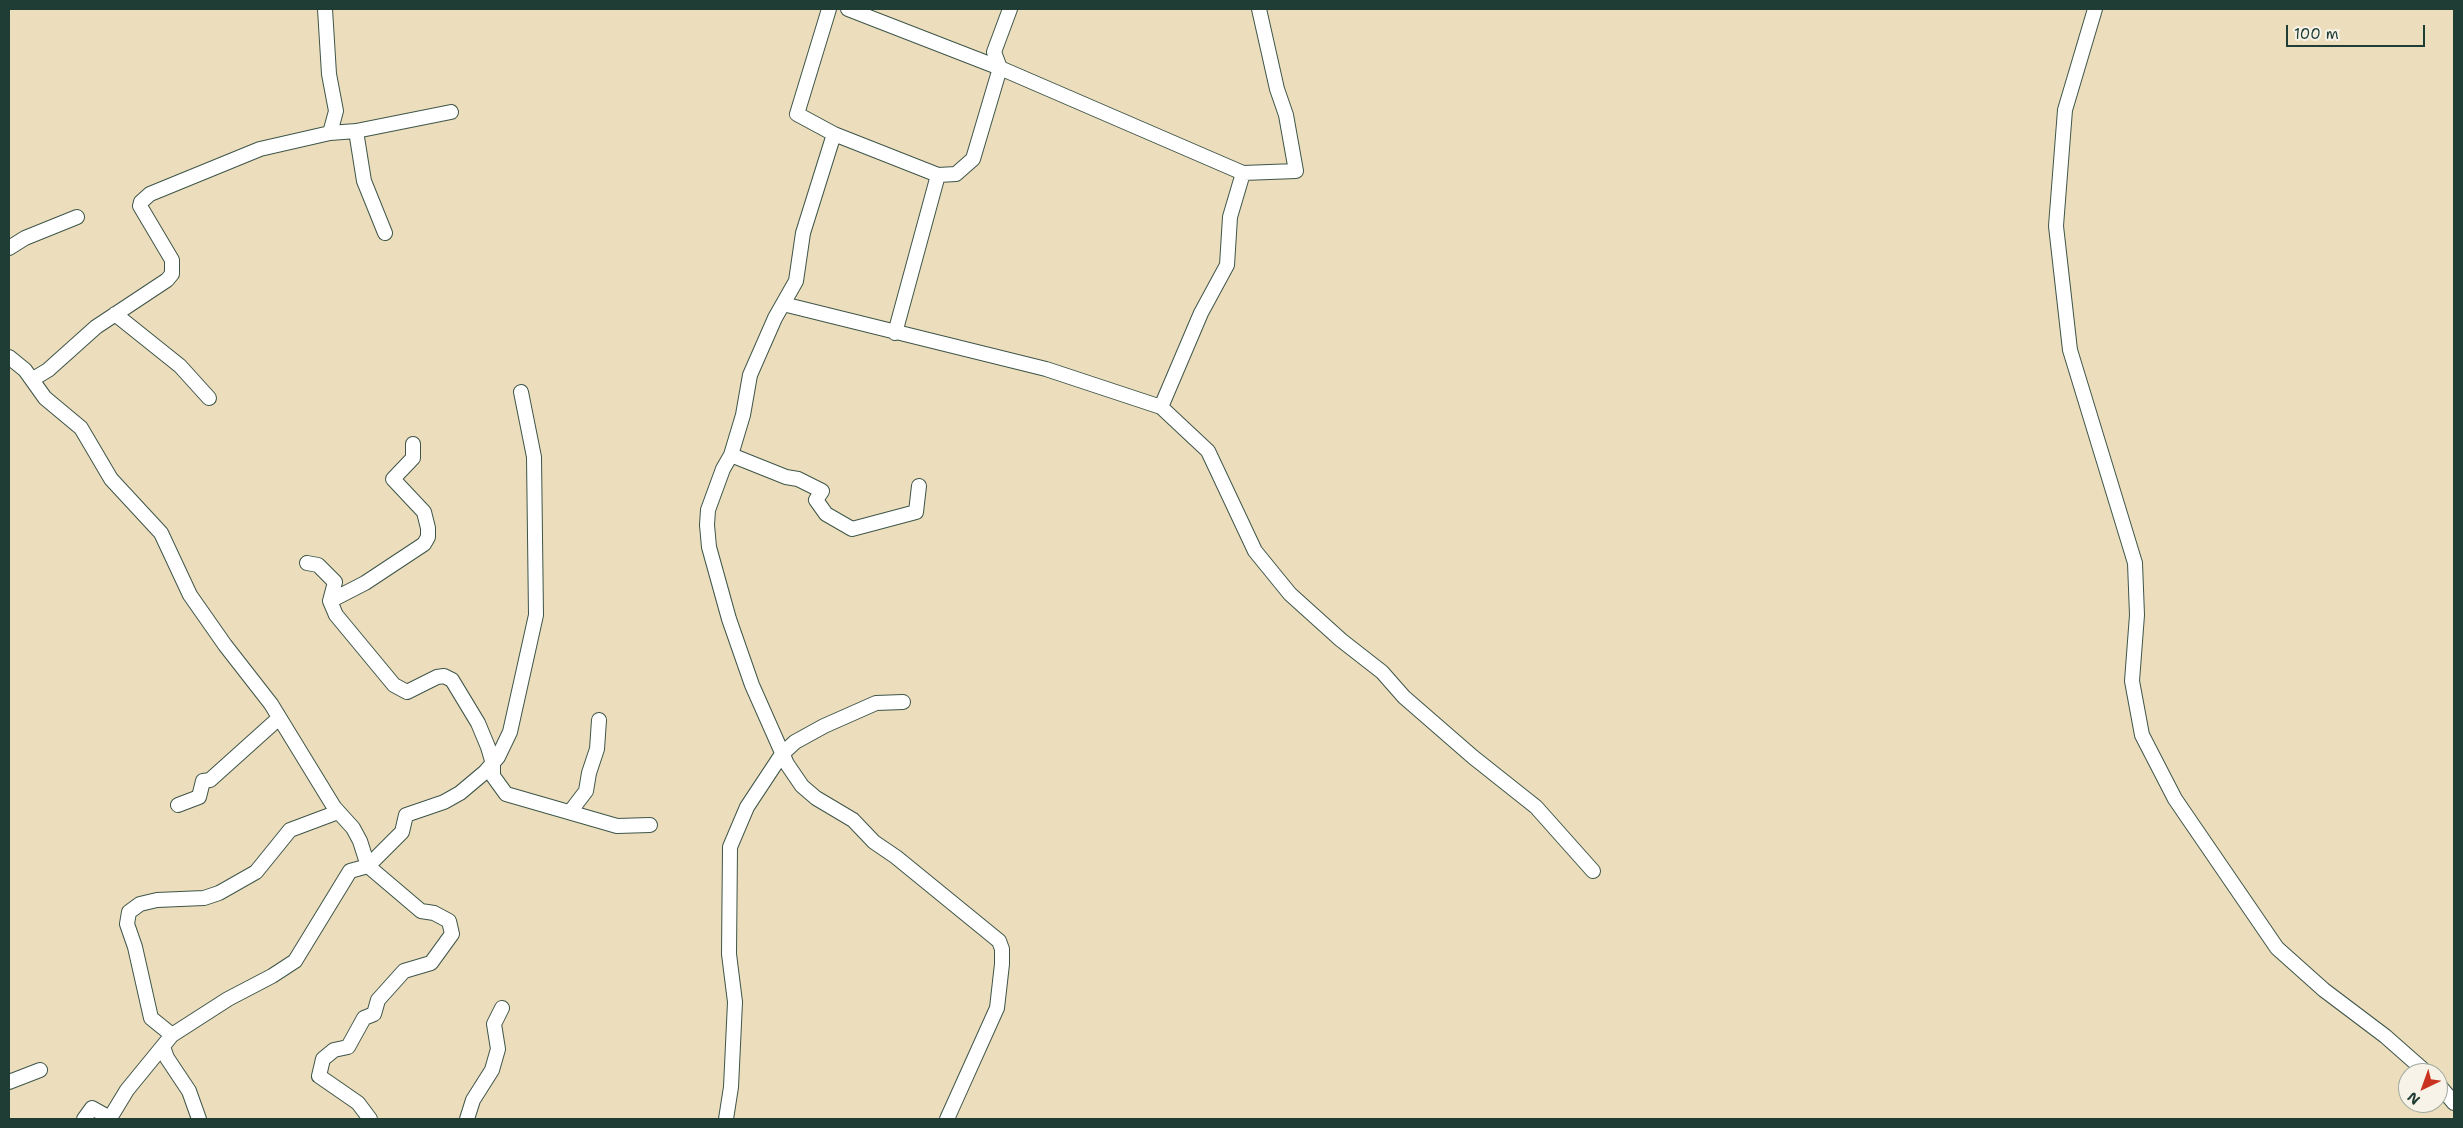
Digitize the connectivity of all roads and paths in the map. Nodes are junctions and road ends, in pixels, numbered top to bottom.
1 (326, 9) edge
2 (829, 9) edge
3 (848, 9) edge
4 (1010, 9) edge
5 (1259, 9) edge
6 (2095, 9) edge
7 (1000, 68) junction
8 (451, 112) dead end
9 (356, 131) junction
10 (330, 133) junction
11 (834, 134) junction
12 (1243, 173) junction
13 (938, 175) junction
14 (77, 217) dead end
15 (385, 233) dead end
16 (9, 248) edge
17 (783, 304) junction
18 (115, 314) junction
19 (895, 333) junction
20 (9, 357) edge
21 (33, 379) junction
22 (521, 392) dead end
23 (209, 398) dead end
24 (1161, 407) junction
25 (413, 444) dead end
26 (731, 455) junction
27 (919, 486) dead end
28 (307, 563) dead end
29 (330, 601) junction
30 (903, 702) dead end
31 (279, 718) junction
32 (599, 720) dead end
33 (782, 754) junction
34 (492, 764) junction
35 (178, 805) dead end
36 (338, 812) junction
37 (570, 812) junction
38 (650, 826) dead end
39 (368, 866) junction
40 (1593, 870) dead end
41 (502, 1008) dead end
42 (172, 1035) junction
43 (163, 1046) junction
44 (2416, 1063) edge
45 (40, 1070) dead end
46 (9, 1082) edge
47 (84, 1119) edge
48 (199, 1119) edge
49 (370, 1119) edge
50 (467, 1119) edge
51 (726, 1119) edge
52 (947, 1119) edge

1 - 10 street
2 - 11 street
3 - 7 street
4 - 7 street
5 - 12 street
6 - 44 street
7 - 12 street
7 - 13 street
8 - 9 street
9 - 10 street
9 - 15 street
10 - 18 street
11 - 13 street
11 - 17 street
12 - 24 street
13 - 19 street
14 - 16 street
17 - 19 street
17 - 26 street
18 - 21 street
18 - 23 street
19 - 24 street
20 - 21 street
21 - 31 street
22 - 34 street
24 - 40 street
25 - 29 street
26 - 27 street
26 - 33 street
28 - 29 street
29 - 34 street
30 - 33 street
31 - 35 street
31 - 36 street
32 - 37 street
33 - 51 street
33 - 52 street
34 - 37 street
34 - 39 street
36 - 39 street
36 - 42 street
37 - 38 street
39 - 42 street
39 - 49 street
41 - 50 street
42 - 43 street
43 - 47 street
43 - 48 street
45 - 46 street

